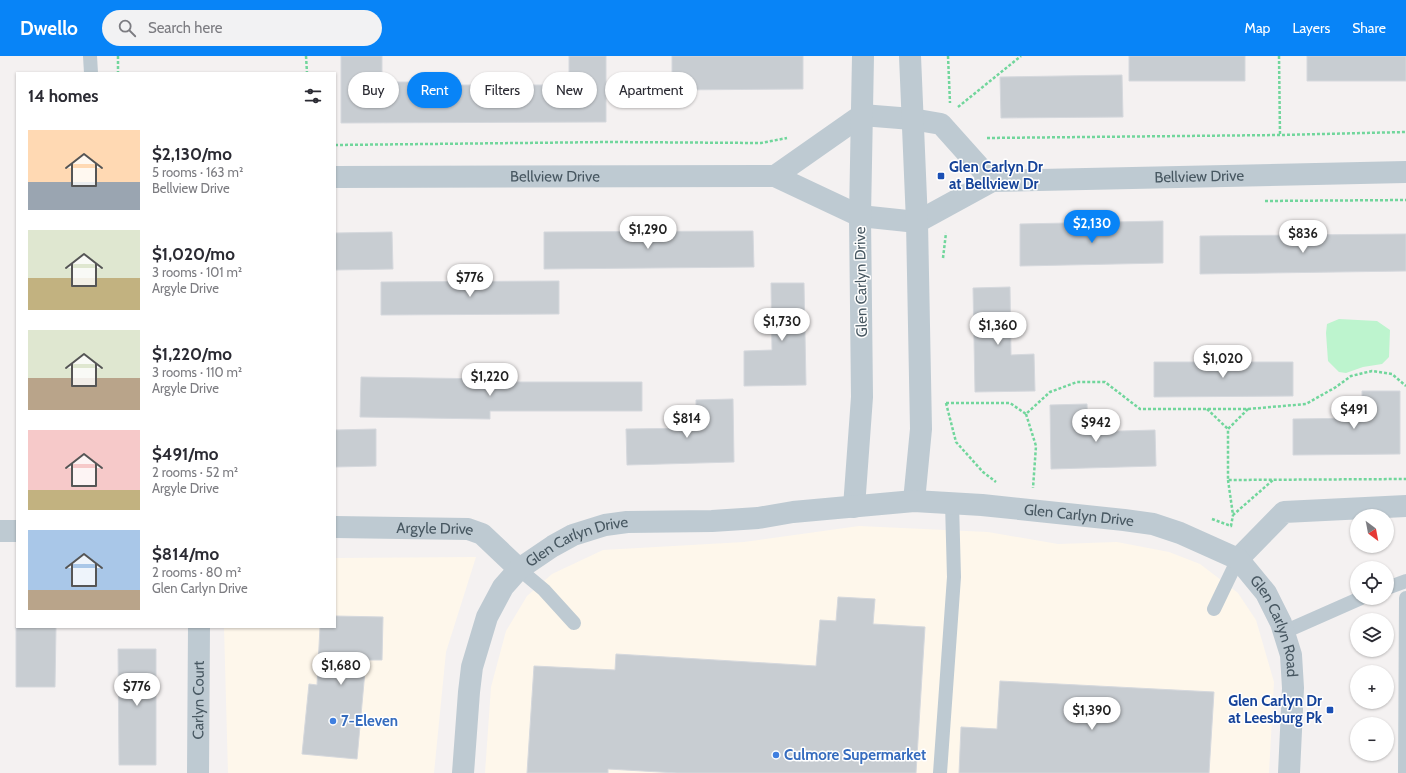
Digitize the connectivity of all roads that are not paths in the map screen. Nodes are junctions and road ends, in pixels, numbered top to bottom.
1 (90, 56) edge
2 (863, 56) edge
3 (910, 56) edge
4 (91, 72) edge
5 (862, 115) junction
6 (912, 119) junction
7 (1406, 172) edge
8 (775, 176) junction
9 (336, 177) edge
10 (992, 181) junction
11 (860, 216) junction
12 (917, 222) junction
13 (914, 501) junction
14 (952, 503) junction
15 (1406, 506) edge
16 (854, 507) junction
17 (336, 527) edge
18 (0, 531) edge
19 (16, 531) edge
20 (1238, 560) junction
21 (519, 569) junction
22 (1406, 581) edge
23 (1394, 585) edge
24 (1406, 598) edge
25 (1350, 602) edge
26 (1214, 609) dead end
27 (574, 623) dead end
28 (199, 628) edge
29 (1284, 632) junction
30 (198, 773) edge
31 (463, 773) edge
32 (940, 773) edge
33 (1289, 773) edge
34 (1405, 773) edge

1 - 4 lane
2 - 5 street, Glen Carlyn Drive
3 - 6 street
5 - 6 street
5 - 8 street
5 - 11 street, Glen Carlyn Drive
6 - 10 street
6 - 12 street
7 - 10 street, Bellview Drive
8 - 9 street, Bellview Drive
8 - 11 street, Bellview Drive
10 - 12 street, Bellview Drive
11 - 12 street, Bellview Drive
11 - 16 street, Glen Carlyn Drive
12 - 13 street
13 - 14 street, Glen Carlyn Drive
13 - 16 street, Glen Carlyn Drive
14 - 20 street, Glen Carlyn Drive
14 - 32 lane
15 - 20 street
16 - 21 street, Glen Carlyn Drive
17 - 21 street, Argyle Drive
18 - 19 street
20 - 26 lane
20 - 29 street, Glen Carlyn Road
21 - 27 lane
21 - 31 street, Glen Carlyn Drive
22 - 23 lane
24 - 34 lane
25 - 29 lane
28 - 30 street, Carlyn Court
29 - 33 street, Glen Carlyn Road

